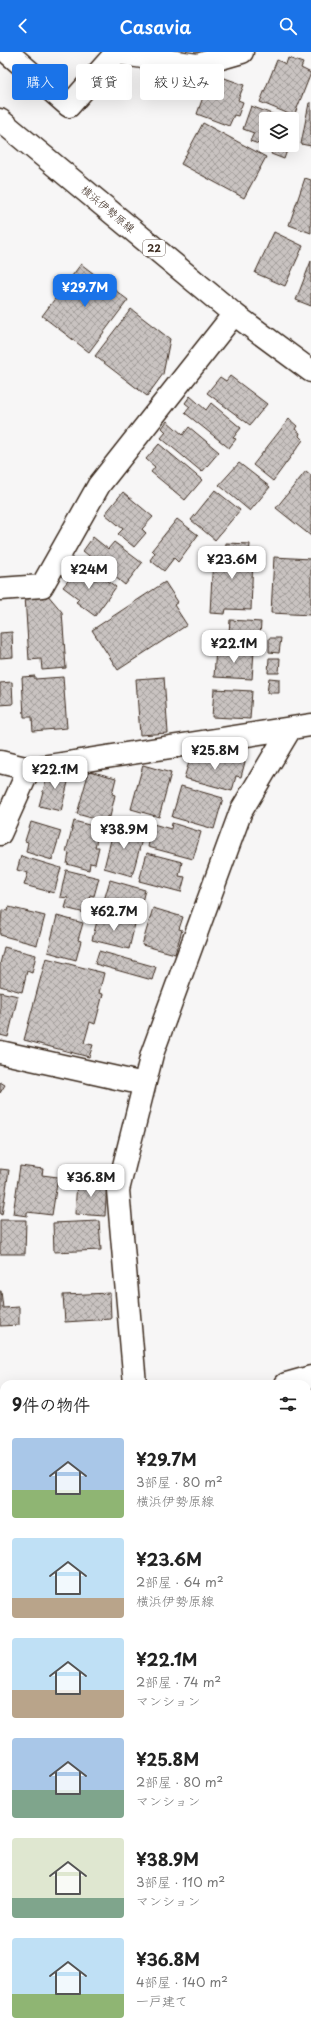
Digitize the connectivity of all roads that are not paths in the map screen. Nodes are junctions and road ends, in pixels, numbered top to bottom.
1 (7, 52) edge
2 (242, 52) edge
3 (0, 120) edge
4 (234, 314) junction
5 (311, 371) edge
6 (0, 589) edge
7 (311, 725) edge
8 (290, 729) junction
9 (0, 762) edge
10 (28, 769) junction
11 (0, 834) edge
12 (0, 1052) edge
13 (144, 1084) junction
14 (311, 1377) edge
15 (135, 1380) edge
16 (300, 1380) edge

1 - 2 street
3 - 4 street, 横浜伊勢原線 / 22
4 - 5 street, 横浜伊勢原線 / 22
4 - 6 street
7 - 8 street
8 - 10 street
8 - 13 street
9 - 10 street
10 - 11 street
12 - 13 street
13 - 15 street
14 - 16 street

